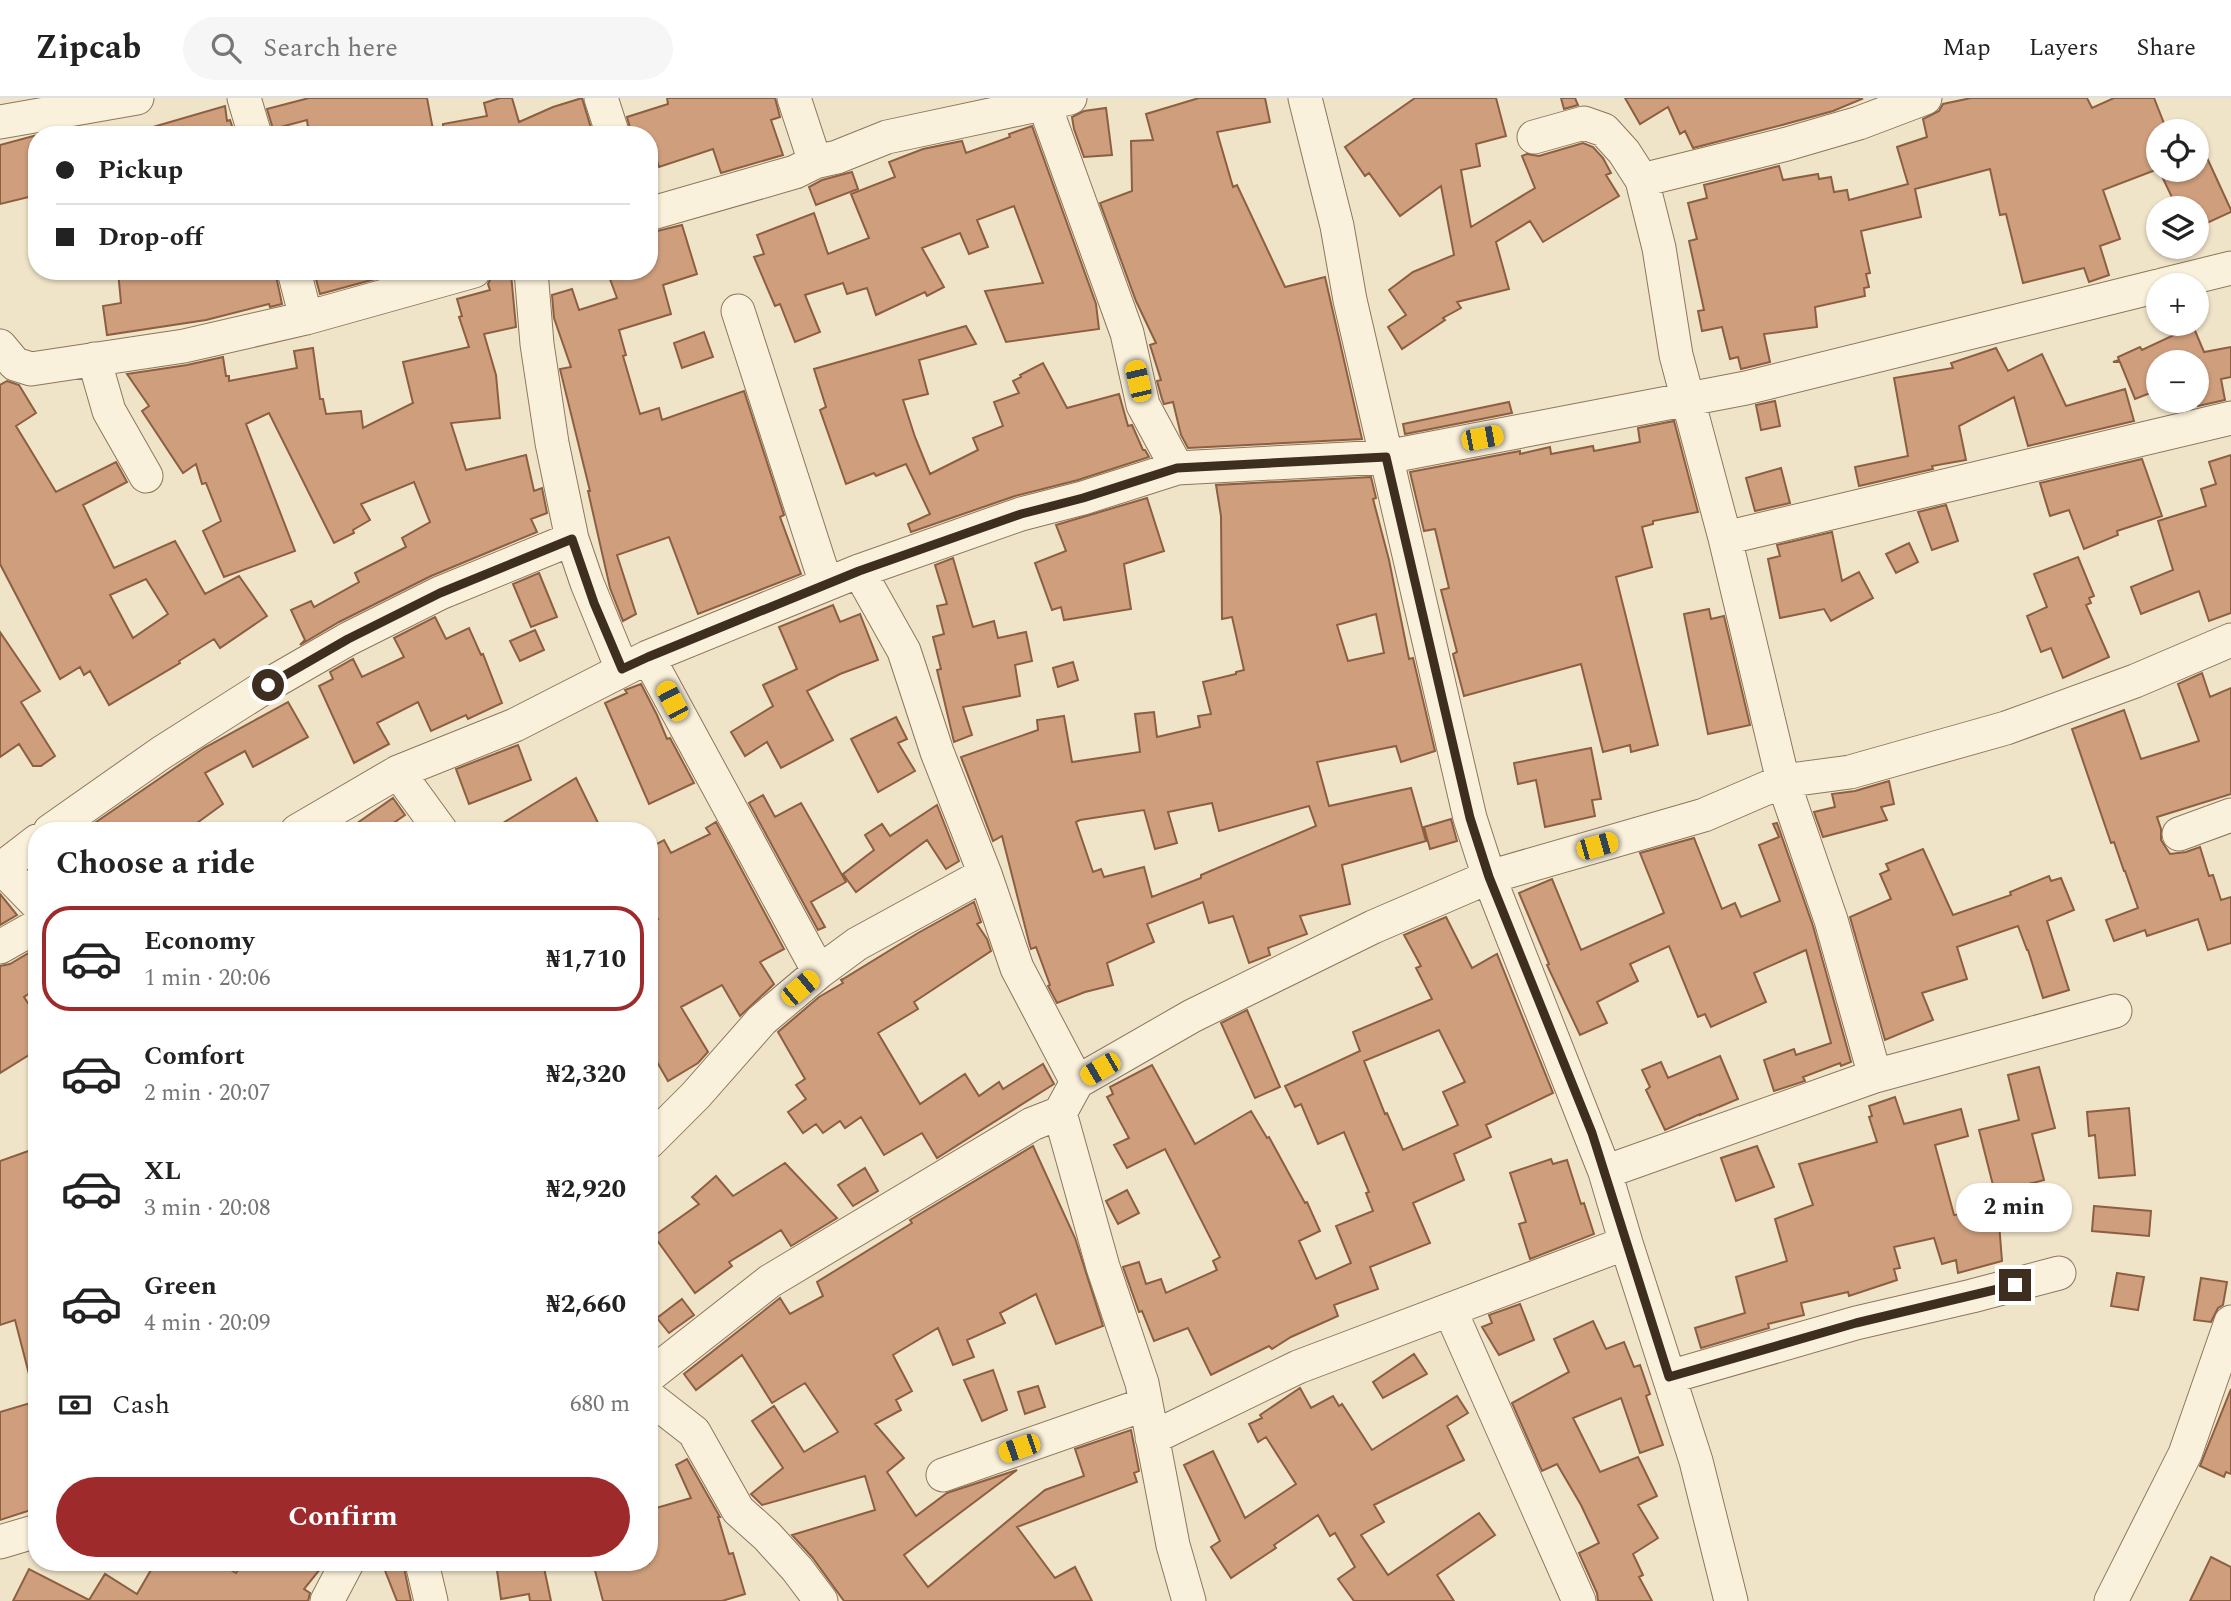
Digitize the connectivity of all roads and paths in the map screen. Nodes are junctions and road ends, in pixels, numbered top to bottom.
1 (137, 98) edge
2 (244, 98) edge
3 (601, 98) edge
4 (794, 98) edge
5 (1305, 98) edge
6 (1925, 98) edge
7 (1052, 99) edge
8 (0, 122) edge
9 (252, 126) edge
10 (610, 126) edge
11 (1534, 136) dead end
12 (815, 162) junction
13 (1642, 180) junction
14 (658, 211) edge
15 (2231, 268) edge
16 (2209, 274) edge
17 (296, 280) edge
18 (441, 280) edge
19 (532, 280) edge
20 (2146, 289) edge
21 (738, 311) dead end
22 (306, 317) junction
23 (0, 346) edge
24 (94, 359) junction
25 (1688, 398) junction
26 (2231, 418) edge
27 (1386, 457) junction
28 (1177, 468) junction
29 (146, 476) dead end
30 (1725, 538) junction
31 (572, 539) junction
32 (859, 571) junction
33 (826, 584) junction
34 (2231, 640) edge
35 (635, 663) junction
36 (398, 772) junction
37 (1783, 781) junction
38 (2231, 815) edge
39 (63, 822) edge
40 (312, 822) edge
41 (434, 822) edge
42 (2179, 834) dead end
43 (28, 848) edge
44 (1, 867) edge
45 (985, 874) junction
46 (1489, 877) junction
47 (28, 895) edge
48 (28, 931) edge
49 (0, 947) edge
50 (818, 972) junction
51 (2115, 1012) dead end
52 (1875, 1076) junction
53 (1077, 1082) junction
54 (1059, 1113) junction
55 (658, 1133) edge
56 (1605, 1172) junction
57 (1626, 1243) junction
58 (2059, 1273) dead end
59 (1450, 1310) junction
60 (2231, 1322) edge
61 (658, 1369) edge
62 (1669, 1377) junction
63 (658, 1404) edge
64 (1146, 1404) junction
65 (1152, 1438) junction
66 (943, 1475) dead end
67 (28, 1534) edge
68 (0, 1542) edge
69 (343, 1571) edge
70 (424, 1571) edge
71 (327, 1601) edge
72 (431, 1601) edge
73 (821, 1601) edge
74 (1189, 1601) edge
75 (1579, 1601) edge
76 (1731, 1601) edge
77 (2111, 1601) edge

1 - 8 street
2 - 9 street
3 - 10 street
4 - 12 street
5 - 27 street
6 - 13 street
7 - 12 street
7 - 28 street
11 - 13 street
12 - 14 street
13 - 25 street
15 - 16 street
17 - 22 street
18 - 22 street
19 - 31 street
20 - 25 street
21 - 33 street
22 - 24 street
23 - 24 street
24 - 29 street
25 - 27 street
25 - 30 street
26 - 30 street
27 - 28 street
27 - 46 street
28 - 32 street
30 - 37 street
31 - 35 street
31 - 39 street
32 - 33 street
32 - 45 street
33 - 35 street
34 - 37 street
35 - 36 street
35 - 50 street
36 - 40 street
36 - 41 street
37 - 46 street
37 - 52 street
38 - 42 street
43 - 44 street
44 - 47 street
45 - 50 street
45 - 53 street
46 - 53 street
46 - 56 street
48 - 49 street
50 - 55 street
51 - 52 street
52 - 56 street
53 - 54 street
54 - 61 street
54 - 64 street
56 - 57 street
57 - 59 street
57 - 62 street
58 - 62 street
59 - 65 street
59 - 75 street
60 - 77 street
62 - 76 street
63 - 73 street
64 - 65 street
64 - 66 street
65 - 74 street
67 - 68 street
69 - 71 street
70 - 72 street

